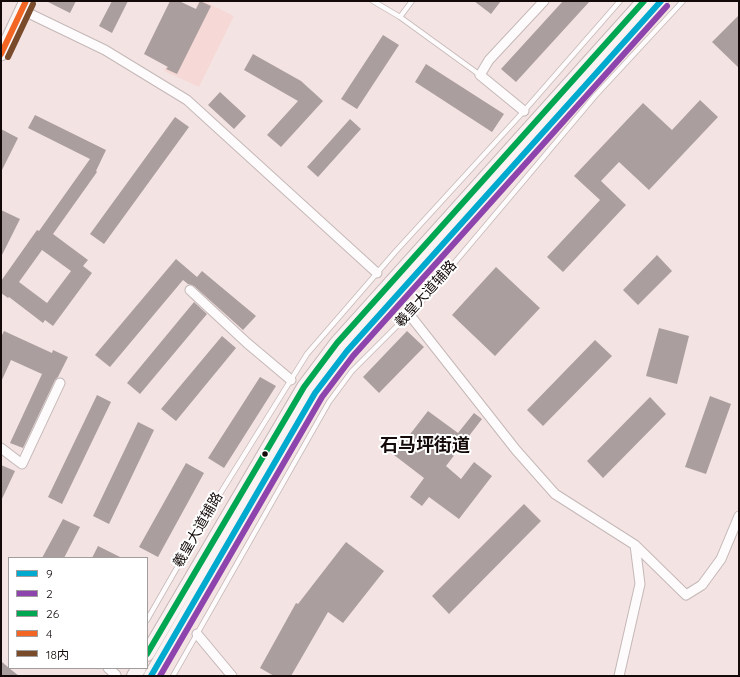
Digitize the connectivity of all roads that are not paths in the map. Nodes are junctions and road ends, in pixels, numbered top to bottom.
1 (373, 1) edge
2 (412, 1) edge
3 (544, 1) edge
4 (620, 1) edge
5 (644, 1) edge
6 (661, 1) edge
7 (683, 1) edge
8 (24, 5) edge
9 (400, 17) junction
10 (1, 54) edge
11 (480, 75) junction
12 (524, 110) junction
13 (377, 273) junction
14 (190, 290) dead end
15 (409, 314) junction
16 (291, 380) junction
17 (60, 383) dead end
18 (1, 448) edge
19 (739, 516) edge
20 (635, 545) junction
21 (148, 618) edge
22 (197, 634) junction
23 (148, 652) edge
24 (151, 676) edge
25 (173, 676) edge
26 (232, 676) edge
27 (619, 676) edge

1 - 9 lane
2 - 9 lane
3 - 11 street
4 - 12 lane, 羲皇大道辅路
5 - 23 main road
6 - 24 main road
7 - 15 lane, 羲皇大道辅路
8 - 10 main road
8 - 13 street
9 - 11 lane
11 - 12 street
12 - 13 lane, 羲皇大道辅路
13 - 16 lane, 羲皇大道辅路
14 - 16 street
15 - 20 street
15 - 22 lane, 羲皇大道辅路
16 - 21 lane, 羲皇大道辅路
17 - 18 street
19 - 20 street
20 - 27 street
22 - 25 lane, 羲皇大道辅路
22 - 26 street

